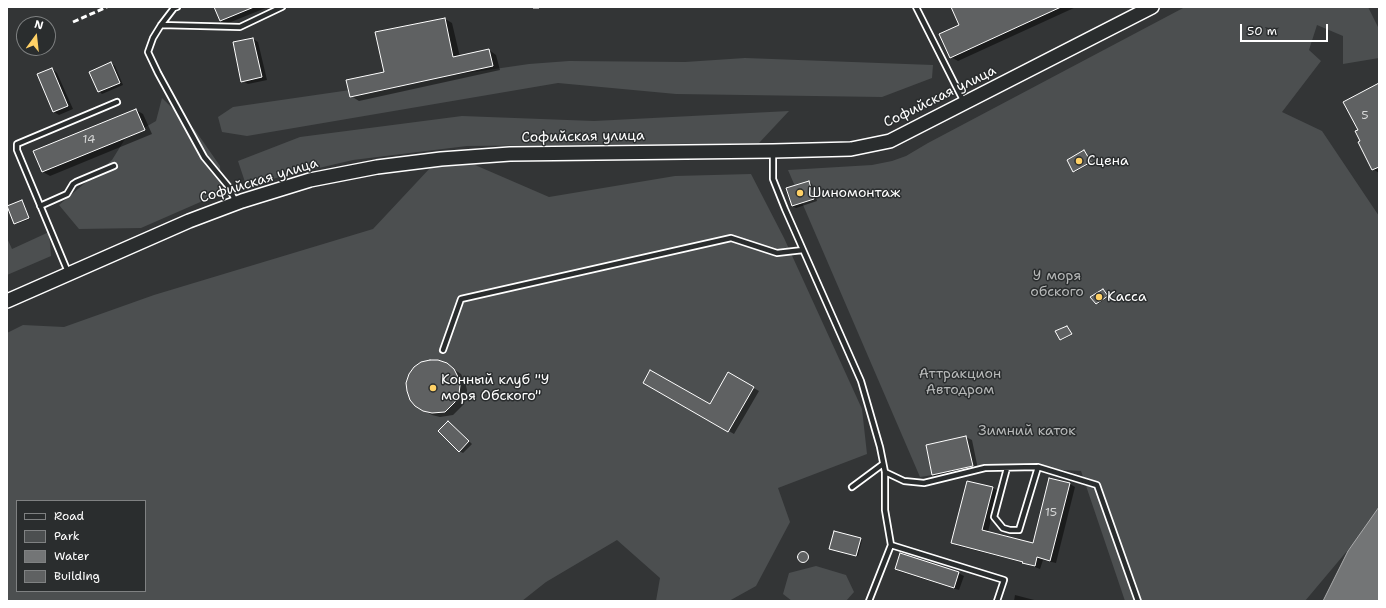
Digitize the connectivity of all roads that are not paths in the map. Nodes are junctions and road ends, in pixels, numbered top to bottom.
1 (177, 7) edge
2 (282, 7) edge
3 (916, 7) edge
4 (1152, 7) edge
5 (161, 25) junction
6 (117, 102) dead end
7 (965, 104) junction
8 (773, 151) junction
9 (114, 166) dead end
10 (236, 203) junction
11 (40, 206) junction
12 (803, 250) junction
13 (68, 274) junction
14 (7, 301) edge
15 (443, 350) dead end
16 (883, 464) junction
17 (1038, 467) junction
18 (1006, 468) junction
19 (885, 472) junction
20 (852, 487) dead end
21 (891, 544) junction
22 (869, 601) edge
23 (997, 601) edge
24 (1138, 601) edge

1 - 5 lane
2 - 5 lane
3 - 7 lane
4 - 7 main road, Софийская улица
5 - 10 lane
6 - 11 lane
7 - 8 main road, Софийская улица
8 - 10 main road, Софийская улица
8 - 12 lane
9 - 11 lane
10 - 13 main road, Софийская улица
11 - 13 lane
12 - 15 lane
12 - 16 lane
13 - 14 main road, Софийская улица
16 - 19 lane
16 - 20 lane
17 - 18 lane
17 - 18 lane
17 - 24 lane
18 - 19 lane
19 - 21 lane
21 - 22 lane
21 - 23 lane

